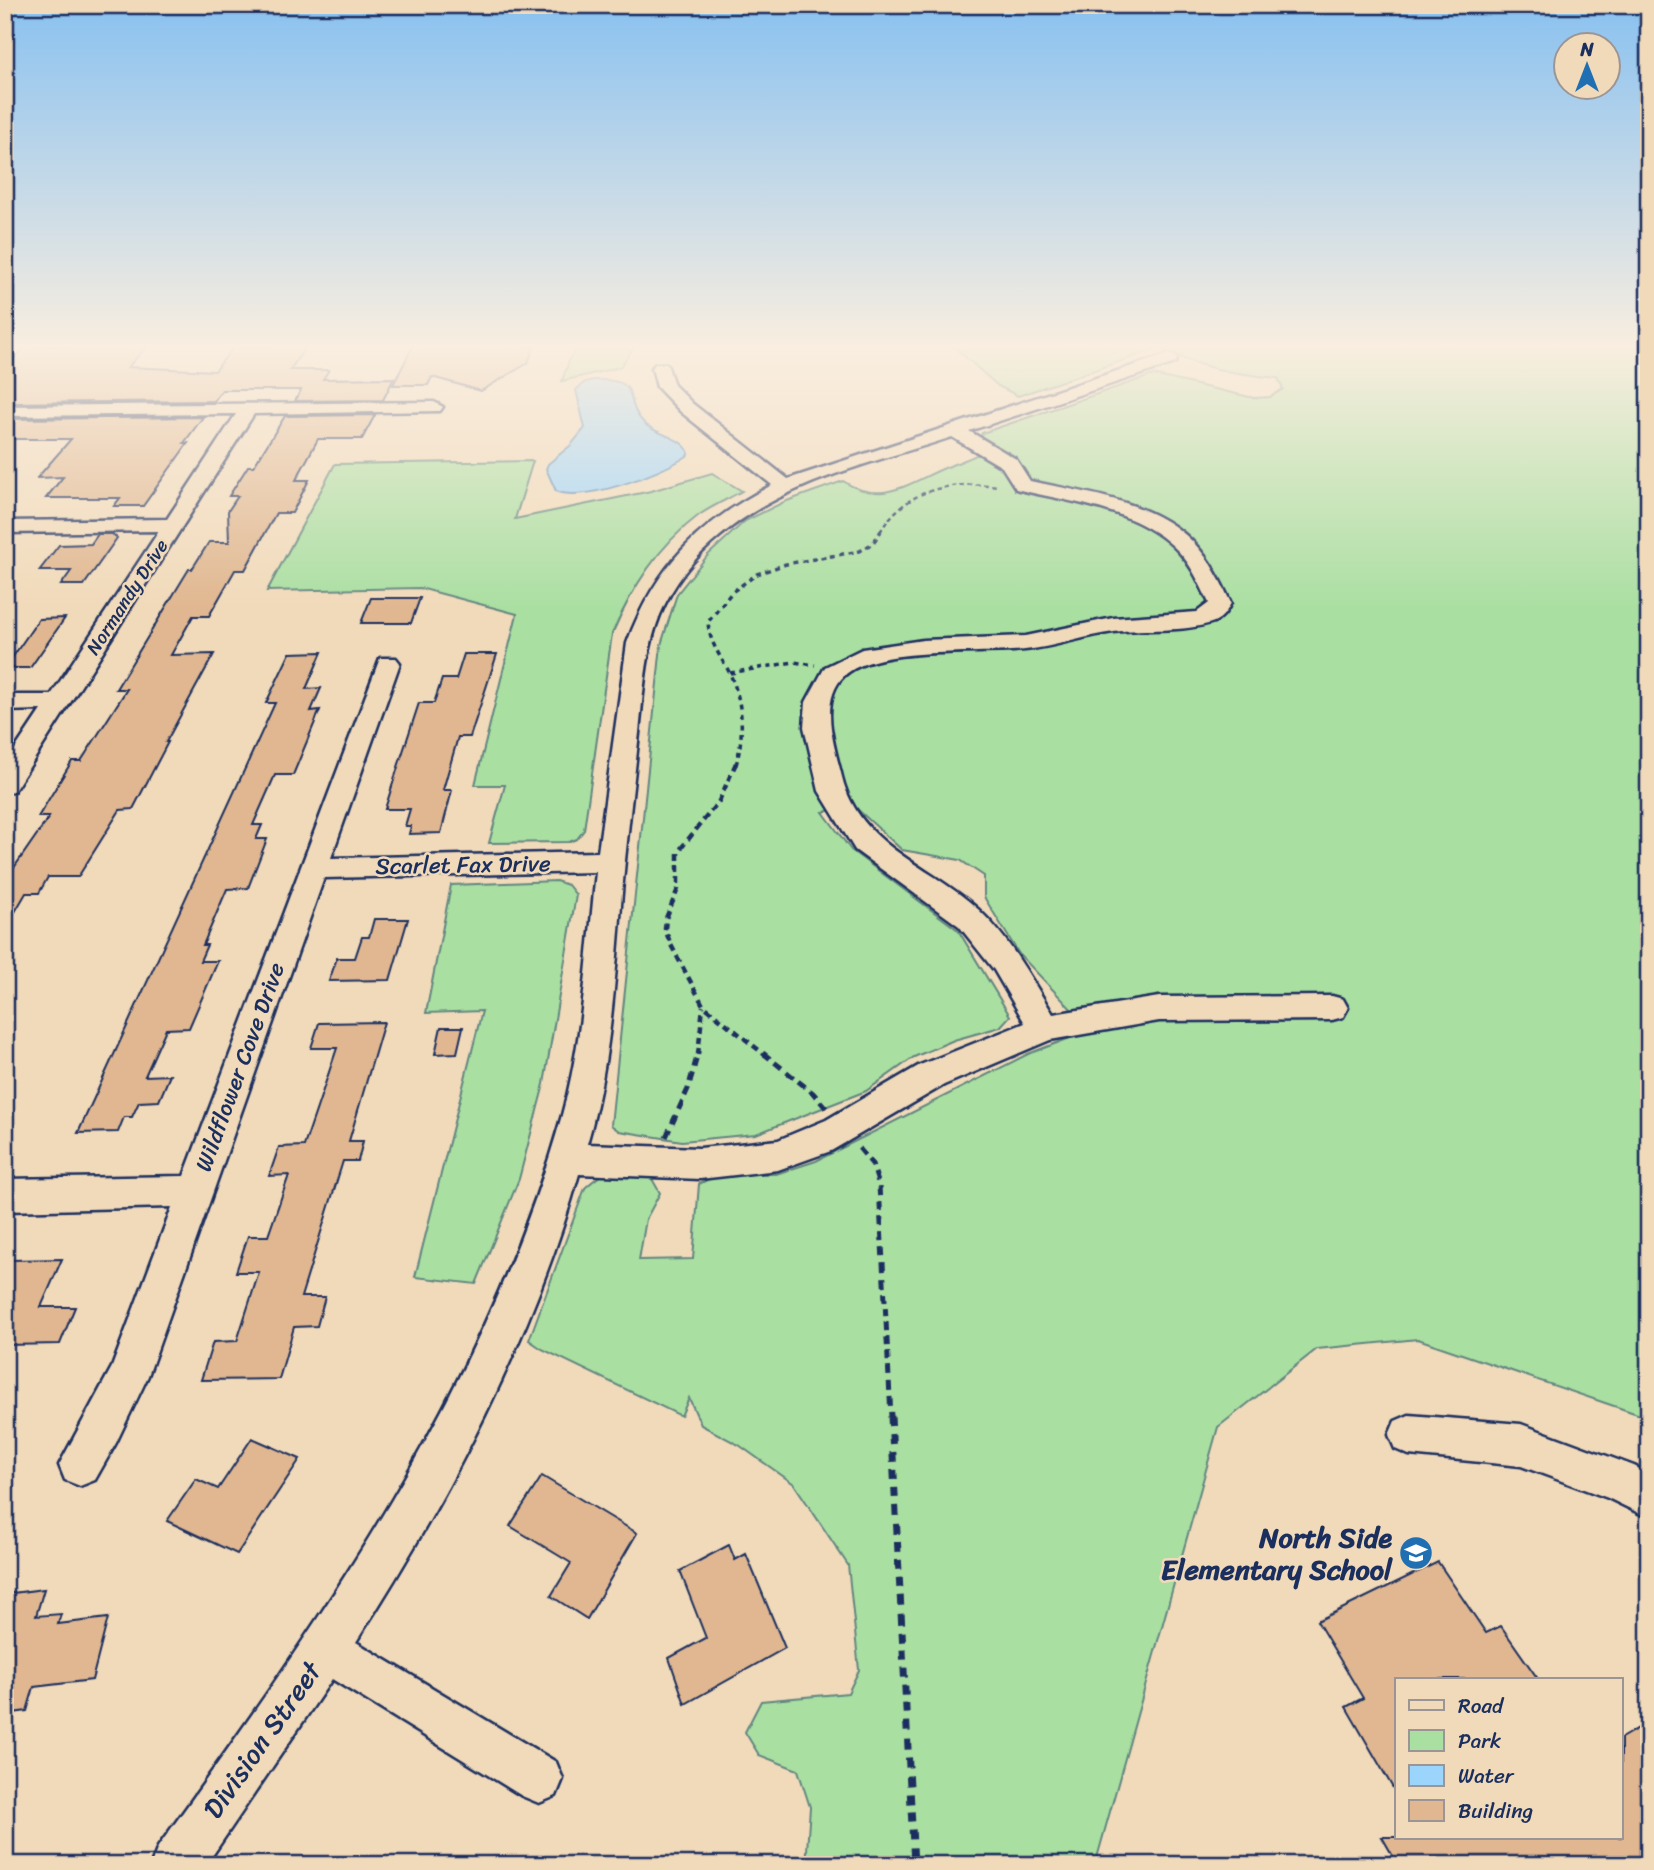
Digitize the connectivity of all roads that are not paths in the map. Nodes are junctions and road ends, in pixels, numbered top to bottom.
1 (232, 433) edge
2 (719, 433) edge
3 (939, 433) edge
4 (959, 433) edge
5 (785, 486) junction
6 (173, 525) junction
7 (5, 527) edge
8 (388, 663) dead end
9 (60, 702) junction
10 (5, 703) edge
11 (5, 785) edge
12 (611, 862) junction
13 (314, 868) junction
14 (1332, 1008) dead end
15 (1045, 1028) junction
16 (566, 1158) junction
17 (195, 1191) junction
18 (5, 1195) edge
19 (1409, 1435) dead end
20 (80, 1465) dead end
21 (1649, 1497) edge
22 (325, 1649) junction
23 (539, 1779) dead end
24 (176, 1865) edge

1 - 6 street, Normandy Drive
2 - 5 street
3 - 5 street, Division Street
4 - 15 street
5 - 12 street, Division Street
6 - 7 street
6 - 9 street, Normandy Drive
8 - 13 street, Wildflower Cove Drive
9 - 10 street
9 - 11 street, Normandy Drive
12 - 13 street, Scarlet Fax Drive
12 - 16 street, Division Street
13 - 17 street, Wildflower Cove Drive
14 - 15 street
15 - 16 street
16 - 22 street, Division Street
17 - 18 street
17 - 20 street, Wildflower Cove Drive
19 - 21 street
22 - 23 street
22 - 24 street, Division Street

